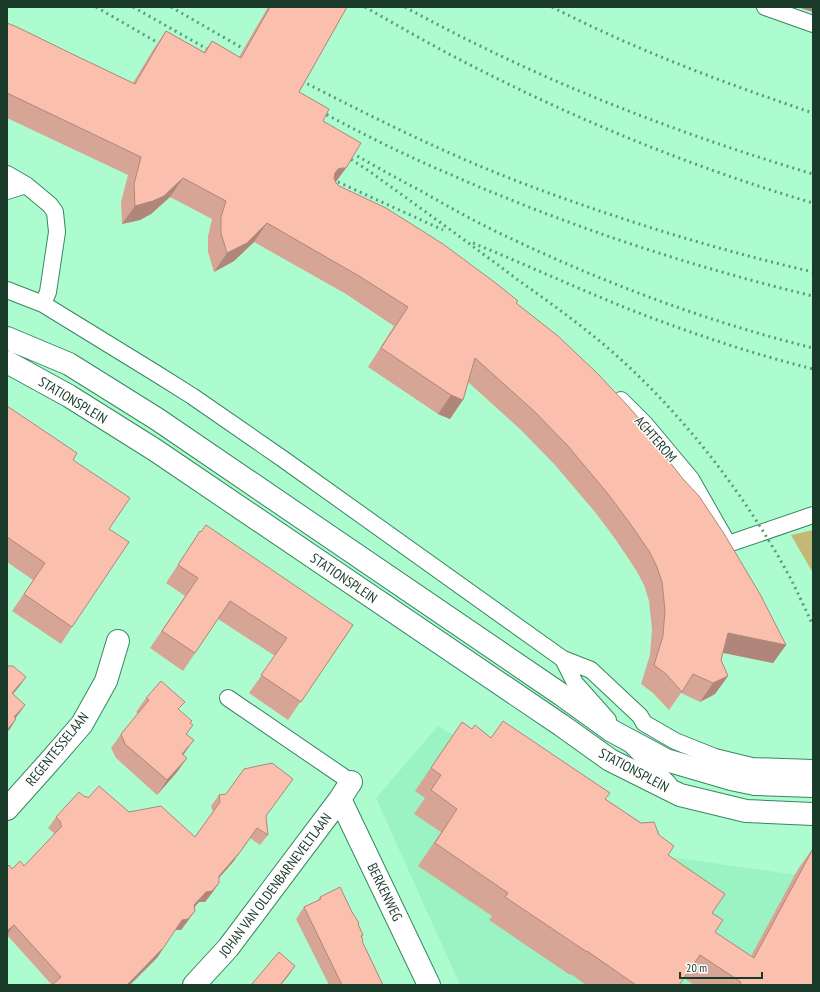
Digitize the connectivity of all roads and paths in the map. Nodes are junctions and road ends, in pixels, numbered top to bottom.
1 (764, 7) edge
2 (813, 24) edge
3 (7, 174) edge
4 (26, 185) junction
5 (7, 191) edge
6 (7, 290) edge
7 (43, 304) junction
8 (7, 338) edge
9 (7, 362) edge
10 (613, 393) edge
11 (813, 515) edge
12 (118, 641) dead end
13 (563, 659) junction
14 (228, 698) dead end
15 (625, 738) junction
16 (813, 768) edge
17 (813, 786) edge
18 (346, 790) junction
19 (680, 795) junction
20 (7, 809) edge
21 (813, 814) edge
22 (194, 985) edge
23 (429, 985) edge

1 - 2 lane
3 - 4 lane
4 - 5 lane
4 - 7 lane
6 - 7 lane, STATIONSPLEIN
7 - 13 lane, STATIONSPLEIN
8 - 15 main road, STATIONSPLEIN
9 - 19 main road, STATIONSPLEIN
10 - 11 lane, ACHTEROM
12 - 20 main road, REGENTESSELAAN
13 - 15 lane, STATIONSPLEIN
13 - 16 lane, STATIONSPLEIN
14 - 18 lane
15 - 17 main road, STATIONSPLEIN
15 - 19 lane, STATIONSPLEIN
18 - 22 main road, JOHAN VAN OLDENBARNEVELTLAAN
18 - 23 main road, BERKENWEG
19 - 21 main road, STATIONSPLEIN

